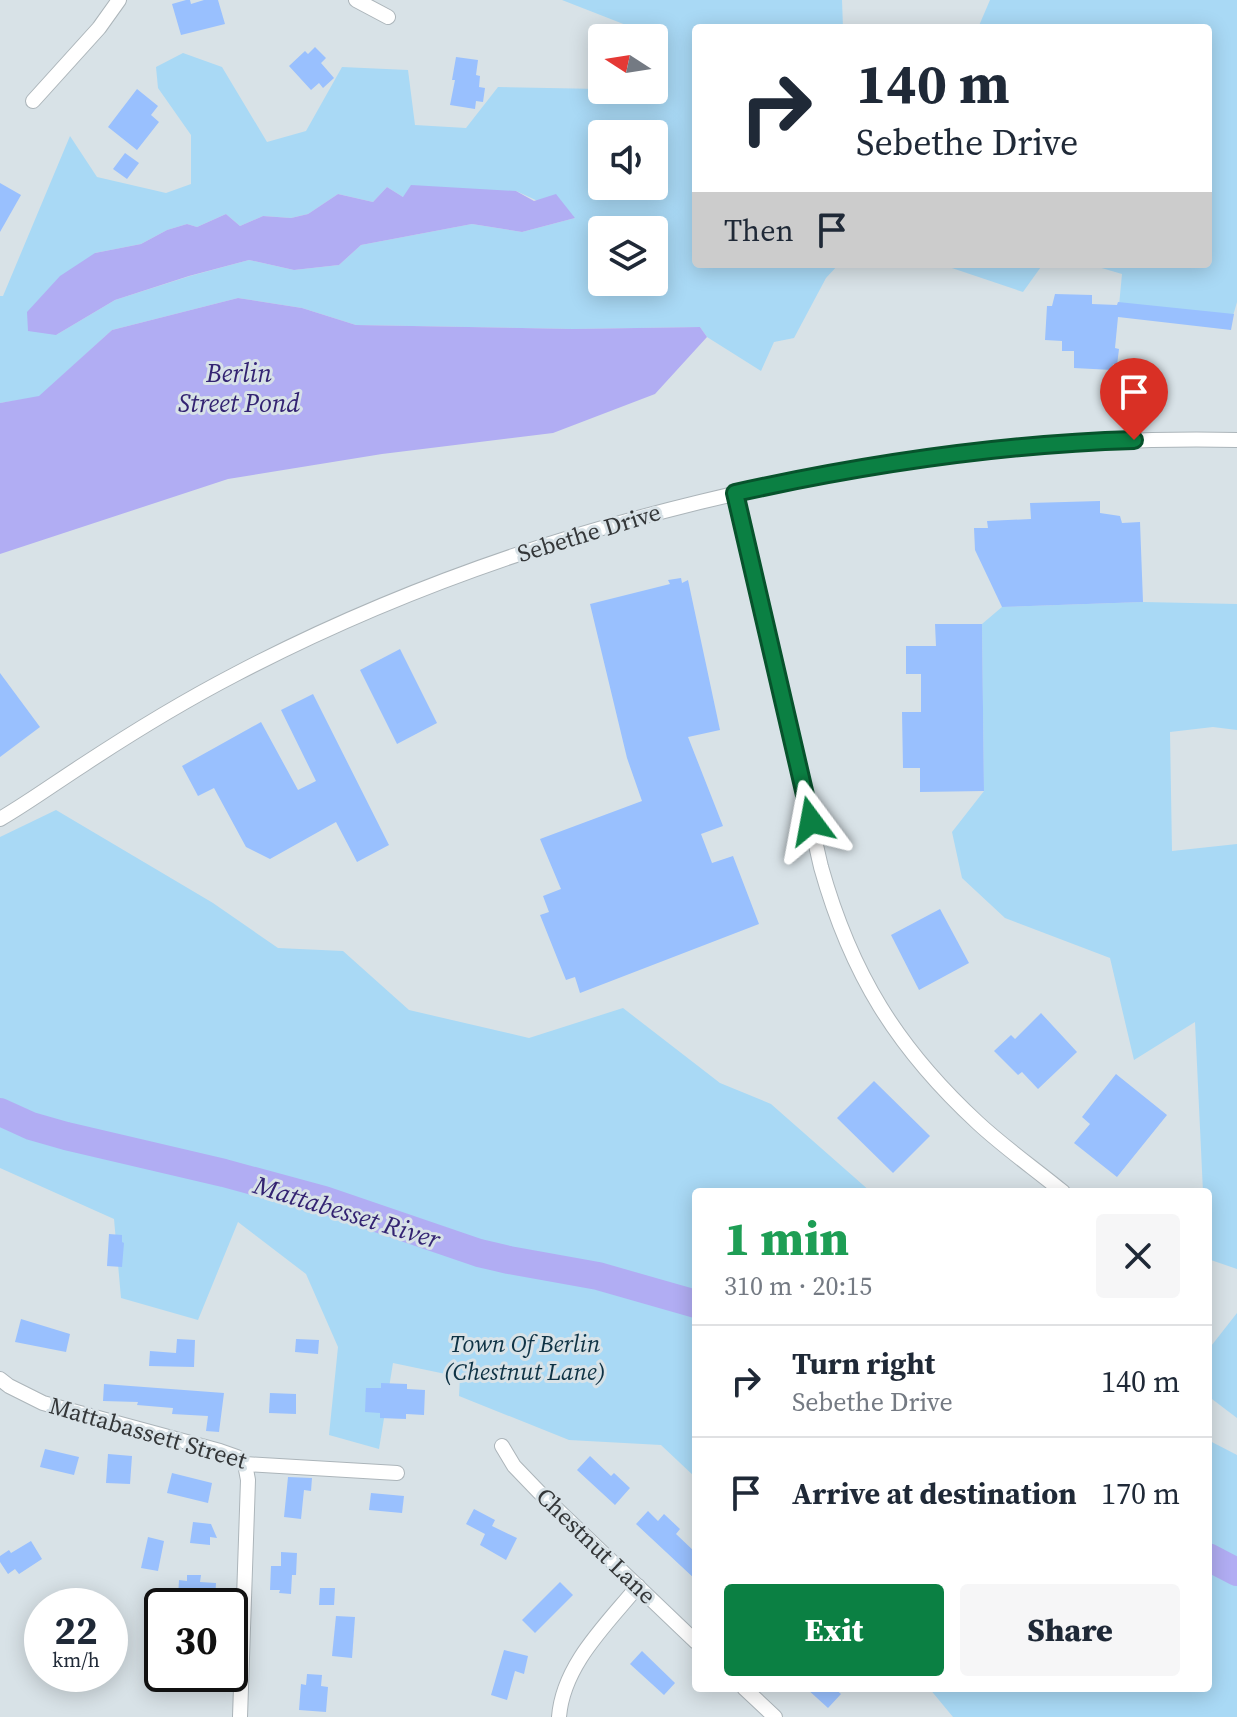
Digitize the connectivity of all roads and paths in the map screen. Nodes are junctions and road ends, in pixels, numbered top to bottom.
1 (119, 0) edge
2 (356, 0) edge
3 (388, 17) dead end
4 (33, 101) dead end
5 (1237, 440) edge
6 (735, 493) junction
7 (0, 819) edge
8 (1058, 1188) edge
9 (0, 1379) edge
10 (502, 1446) dead end
11 (245, 1464) junction
12 (397, 1473) dead end
13 (638, 1586) junction
14 (692, 1638) edge
15 (748, 1692) edge
16 (240, 1717) edge
17 (559, 1717) edge
18 (775, 1717) edge

1 - 4 street
2 - 3 street
5 - 6 street, Sebethe Drive
6 - 7 street, Sebethe Drive
6 - 8 street
9 - 11 street, Mattabassett Street
10 - 13 street, Chestnut Lane
11 - 12 street, Mattabassett Street
11 - 16 street
13 - 14 street, Chestnut Lane
13 - 17 street
15 - 18 street

